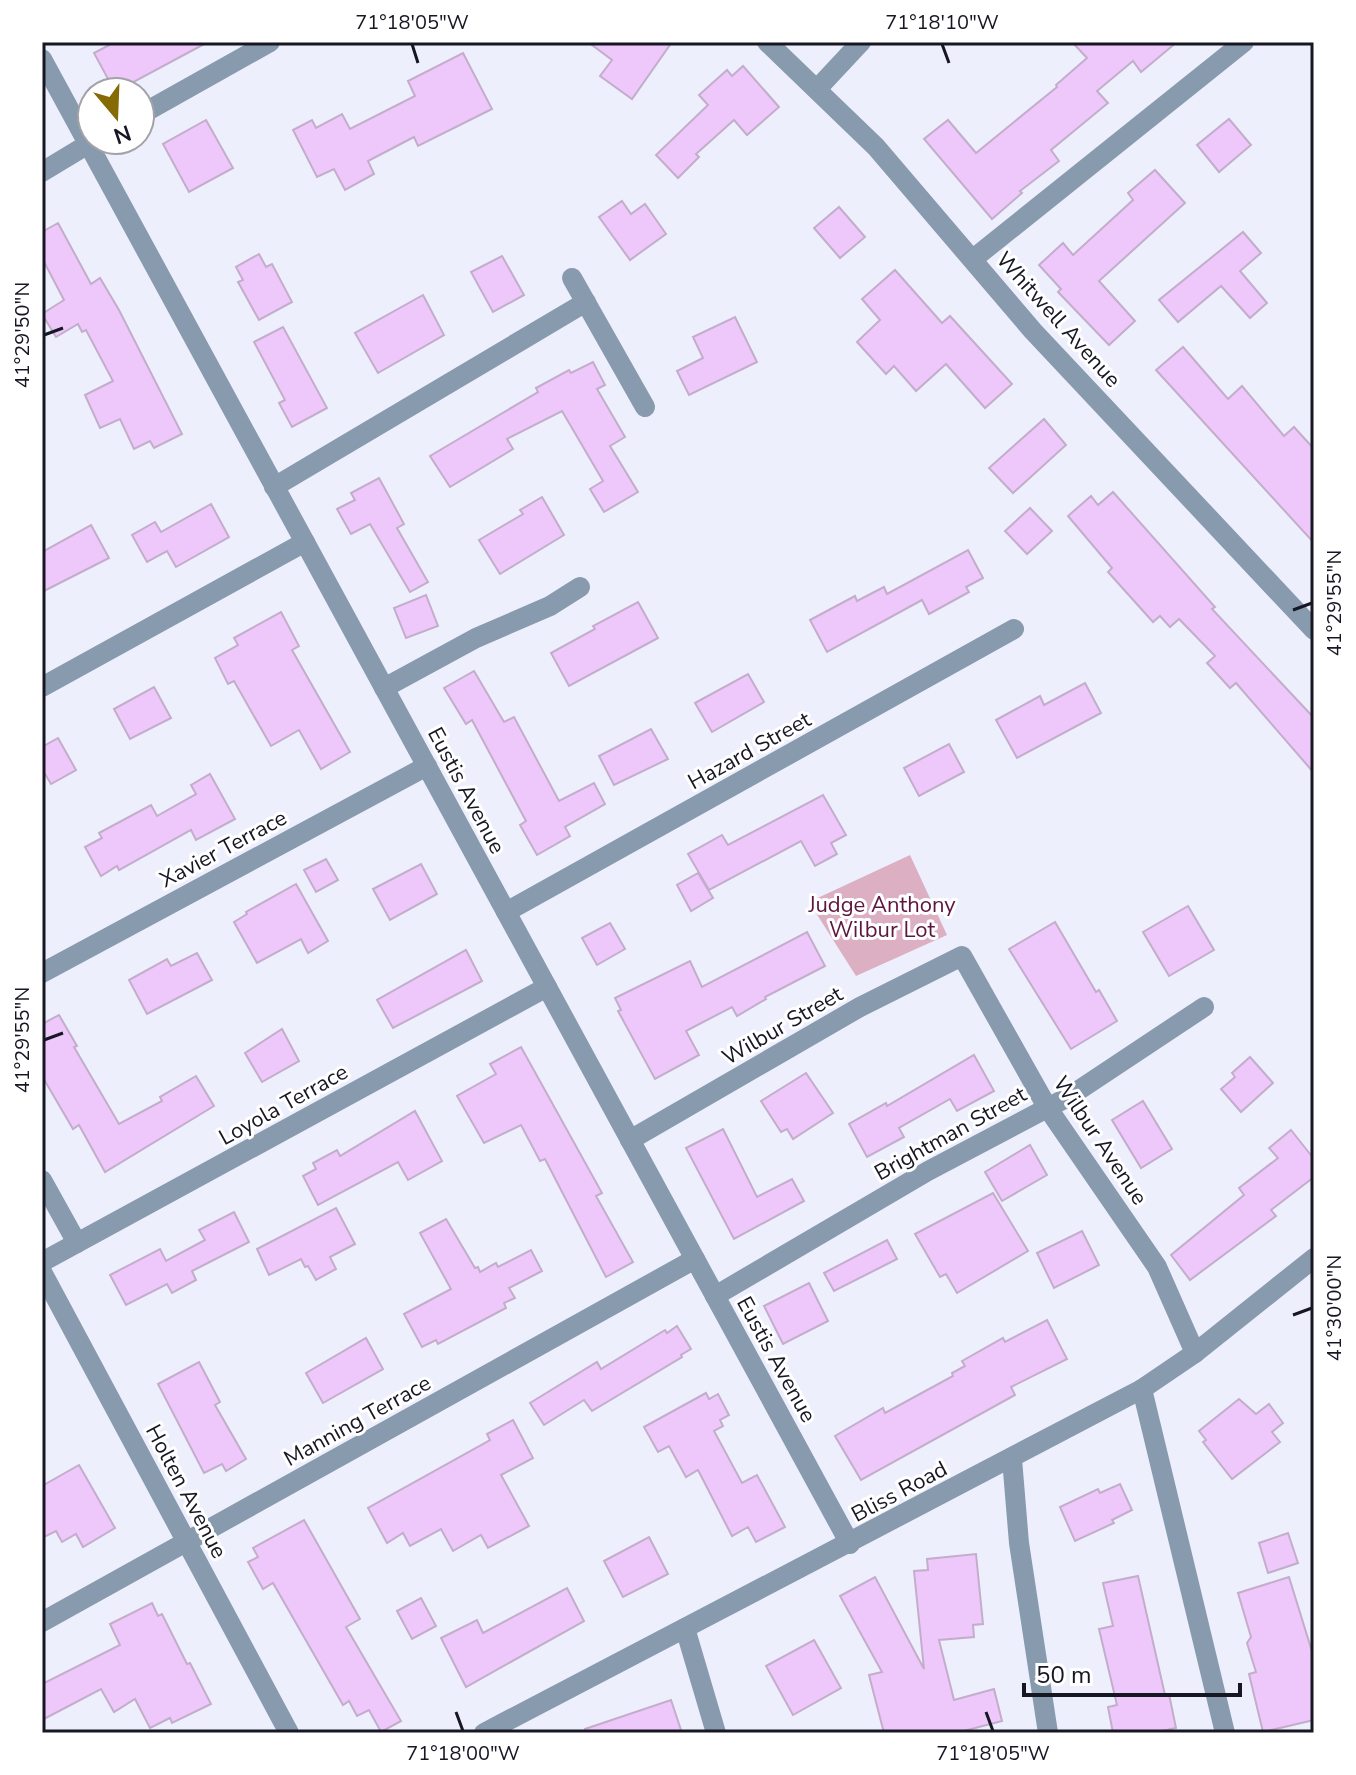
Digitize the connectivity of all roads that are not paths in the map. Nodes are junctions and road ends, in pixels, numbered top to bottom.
1 (270, 42) edge
2 (767, 42) edge
3 (861, 42) edge
4 (1244, 42) edge
5 (42, 59) edge
6 (818, 88) junction
7 (156, 106) edge
8 (76, 117) edge
9 (76, 151) edge
10 (98, 156) edge
11 (42, 172) edge
12 (973, 259) junction
13 (572, 278) dead end
14 (586, 302) junction
15 (645, 407) dead end
16 (274, 487) junction
17 (305, 542) junction
18 (580, 587) dead end
19 (1014, 629) dead end
20 (1314, 630) edge
21 (42, 687) edge
22 (384, 688) junction
23 (427, 766) junction
24 (506, 912) junction
25 (962, 956) joint
26 (42, 973) edge
27 (547, 987) junction
28 (1204, 1007) dead end
29 (1047, 1107) junction
30 (630, 1140) junction
31 (42, 1180) edge
32 (77, 1243) junction
33 (1314, 1258) edge
34 (695, 1259) junction
35 (42, 1262) edge
36 (42, 1272) edge
37 (715, 1296) junction
38 (1195, 1353) junction
39 (1142, 1389) junction
40 (1012, 1459) junction
41 (187, 1541) junction
42 (850, 1544) junction
43 (42, 1622) edge
44 (685, 1628) junction
45 (289, 1733) edge
46 (484, 1733) edge
47 (716, 1733) edge
48 (1048, 1733) edge
49 (1225, 1733) edge

1 - 7 street
2 - 6 street, Whitwell Avenue
3 - 6 street
4 - 12 street
5 - 8 street, Eustis Avenue
6 - 12 street, Whitwell Avenue
9 - 11 street
10 - 16 street, Eustis Avenue
12 - 20 street, Whitwell Avenue
13 - 14 street
14 - 15 street
14 - 16 street
16 - 17 street, Eustis Avenue
17 - 21 street
17 - 22 street, Eustis Avenue
18 - 22 street
19 - 24 street, Hazard Street
22 - 23 street, Eustis Avenue
23 - 24 street, Eustis Avenue
23 - 26 street, Xavier Terrace
24 - 27 street, Eustis Avenue
25 - 29 street, Wilbur Avenue
25 - 30 street, Wilbur Street
27 - 30 street, Eustis Avenue
27 - 32 street, Loyola Terrace
28 - 29 street, Brightman Street
29 - 37 street, Brightman Street
29 - 38 street, Wilbur Avenue
30 - 34 street, Eustis Avenue
31 - 32 street
32 - 35 street, Loyola Terrace
33 - 38 street, Bliss Road
34 - 37 street, Eustis Avenue
34 - 41 street, Manning Terrace
36 - 41 street, Holten Avenue
37 - 42 street, Eustis Avenue
38 - 39 street, Bliss Road
39 - 40 street, Bliss Road
39 - 49 street
40 - 42 street, Bliss Road
40 - 48 street
41 - 43 street, Manning Terrace
41 - 45 street, Holten Avenue
42 - 44 street, Bliss Road
44 - 46 street, Bliss Road
44 - 47 street

